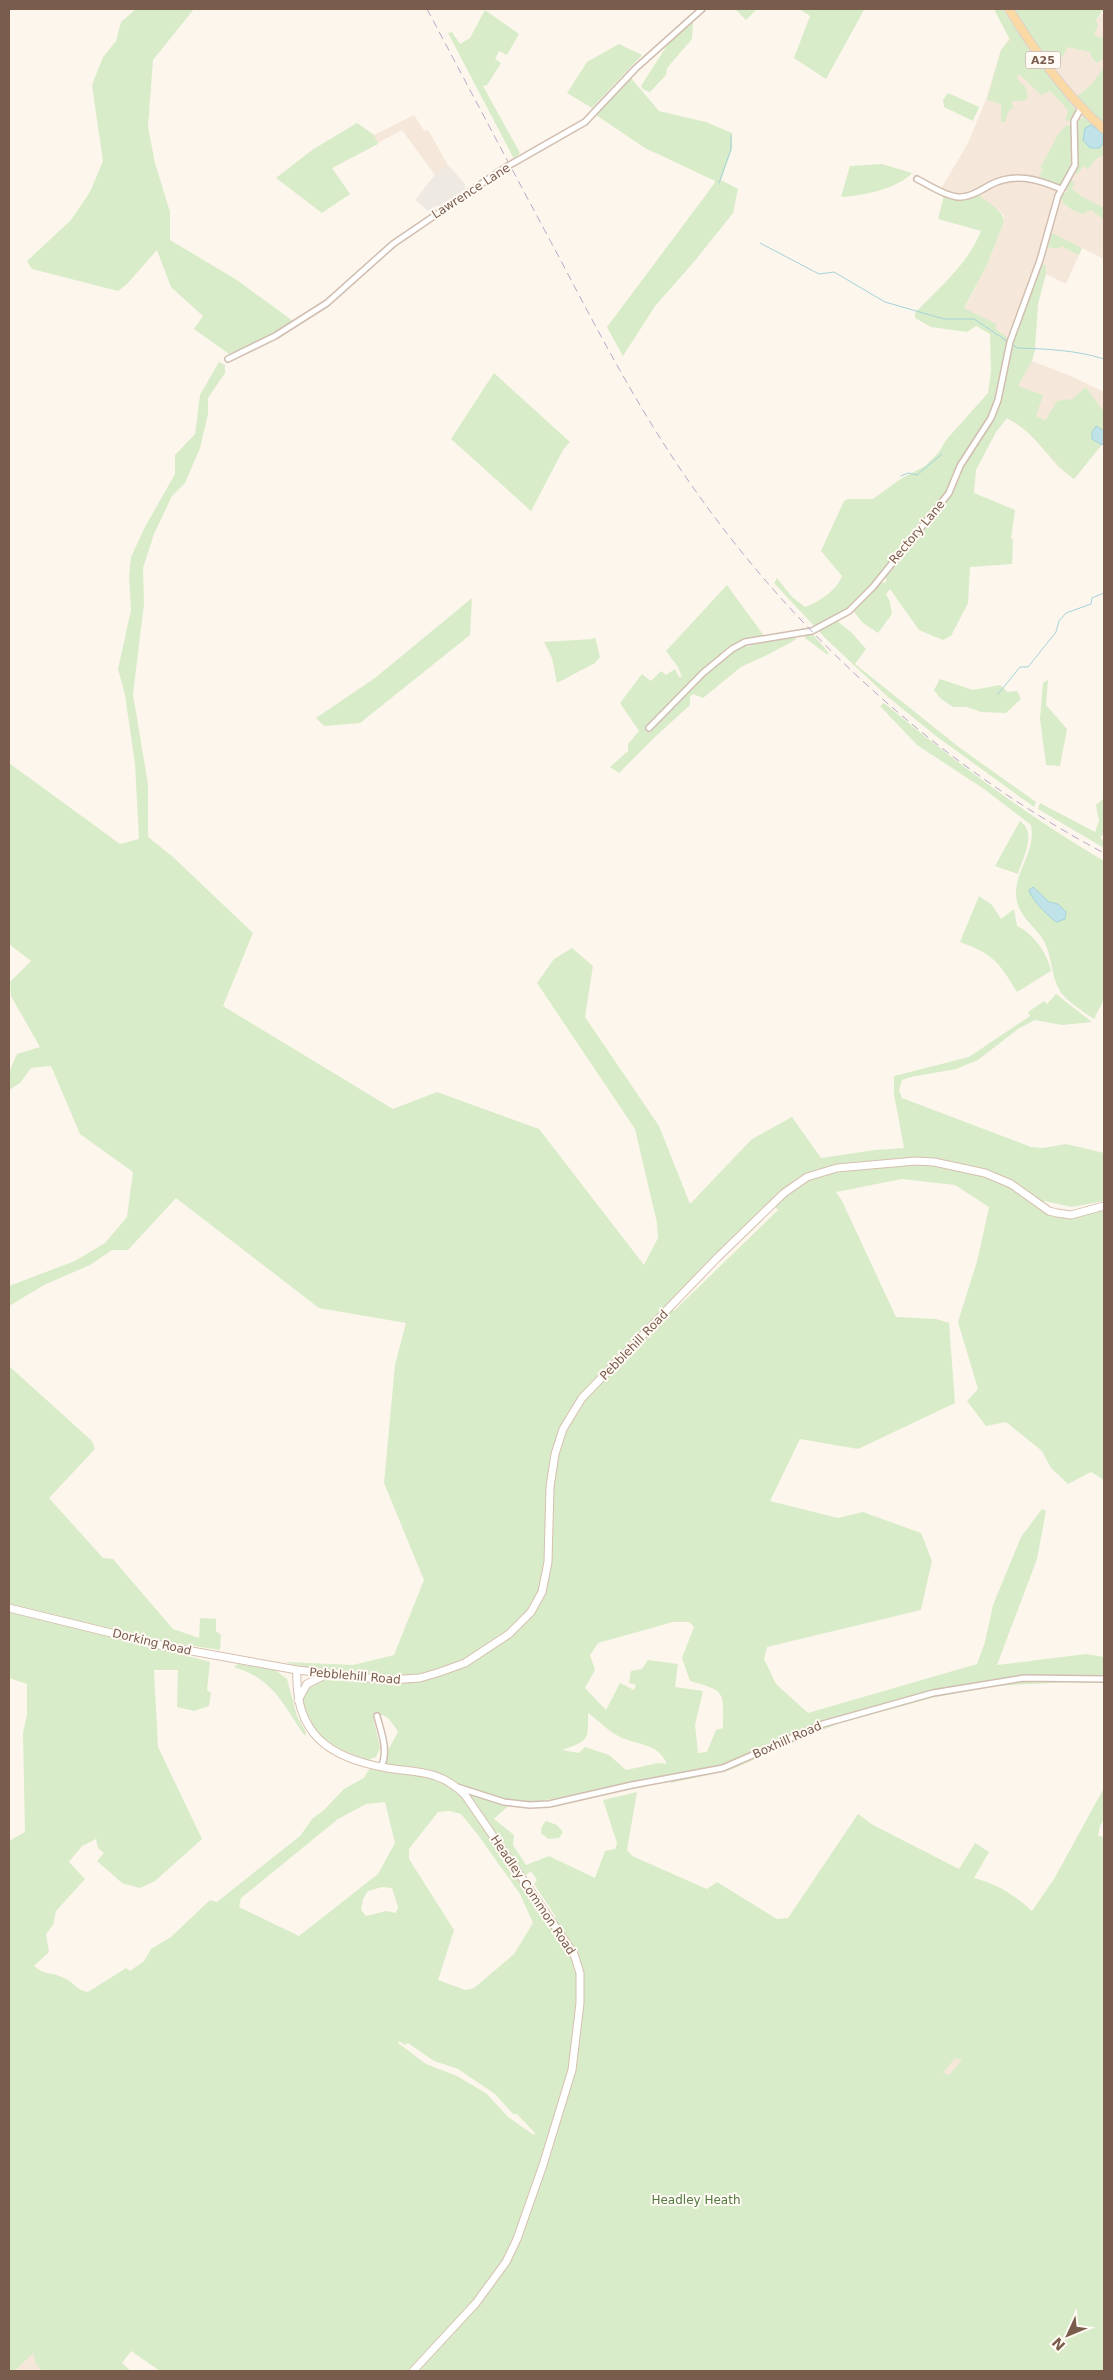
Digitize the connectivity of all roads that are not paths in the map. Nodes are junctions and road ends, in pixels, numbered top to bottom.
1 (702, 9) edge
2 (1009, 9) edge
3 (1081, 108) junction
4 (1104, 129) edge
5 (918, 179) dead end
6 (1061, 189) junction
7 (228, 358) dead end
8 (649, 728) dead end
9 (1104, 1206) edge
10 (9, 1608) edge
11 (297, 1670) junction
12 (326, 1674) junction
13 (1104, 1679) edge
14 (297, 1700) junction
15 (377, 1716) dead end
16 (381, 1767) junction
17 (456, 1787) junction
18 (474, 1792) junction
19 (469, 1801) junction
20 (413, 2371) edge

1 - 7 street, Lawrence Lane, bridge
2 - 3 main road, A25
3 - 4 main road, A25
3 - 6 street, Rectory Lane
5 - 6 street
6 - 8 street, Rectory Lane
9 - 12 main road, Pebblehill Road
10 - 11 main road, Dorking Road
11 - 12 main road, Pebblehill Road
11 - 14 main road, Headley Common Road
12 - 14 main road
13 - 18 street, Boxhill Road
14 - 16 main road, Headley Common Road
15 - 16 street
16 - 17 main road, Headley Common Road
17 - 18 street, Boxhill Road
17 - 19 main road, Headley Common Road
18 - 19 street
19 - 20 main road, Headley Common Road

